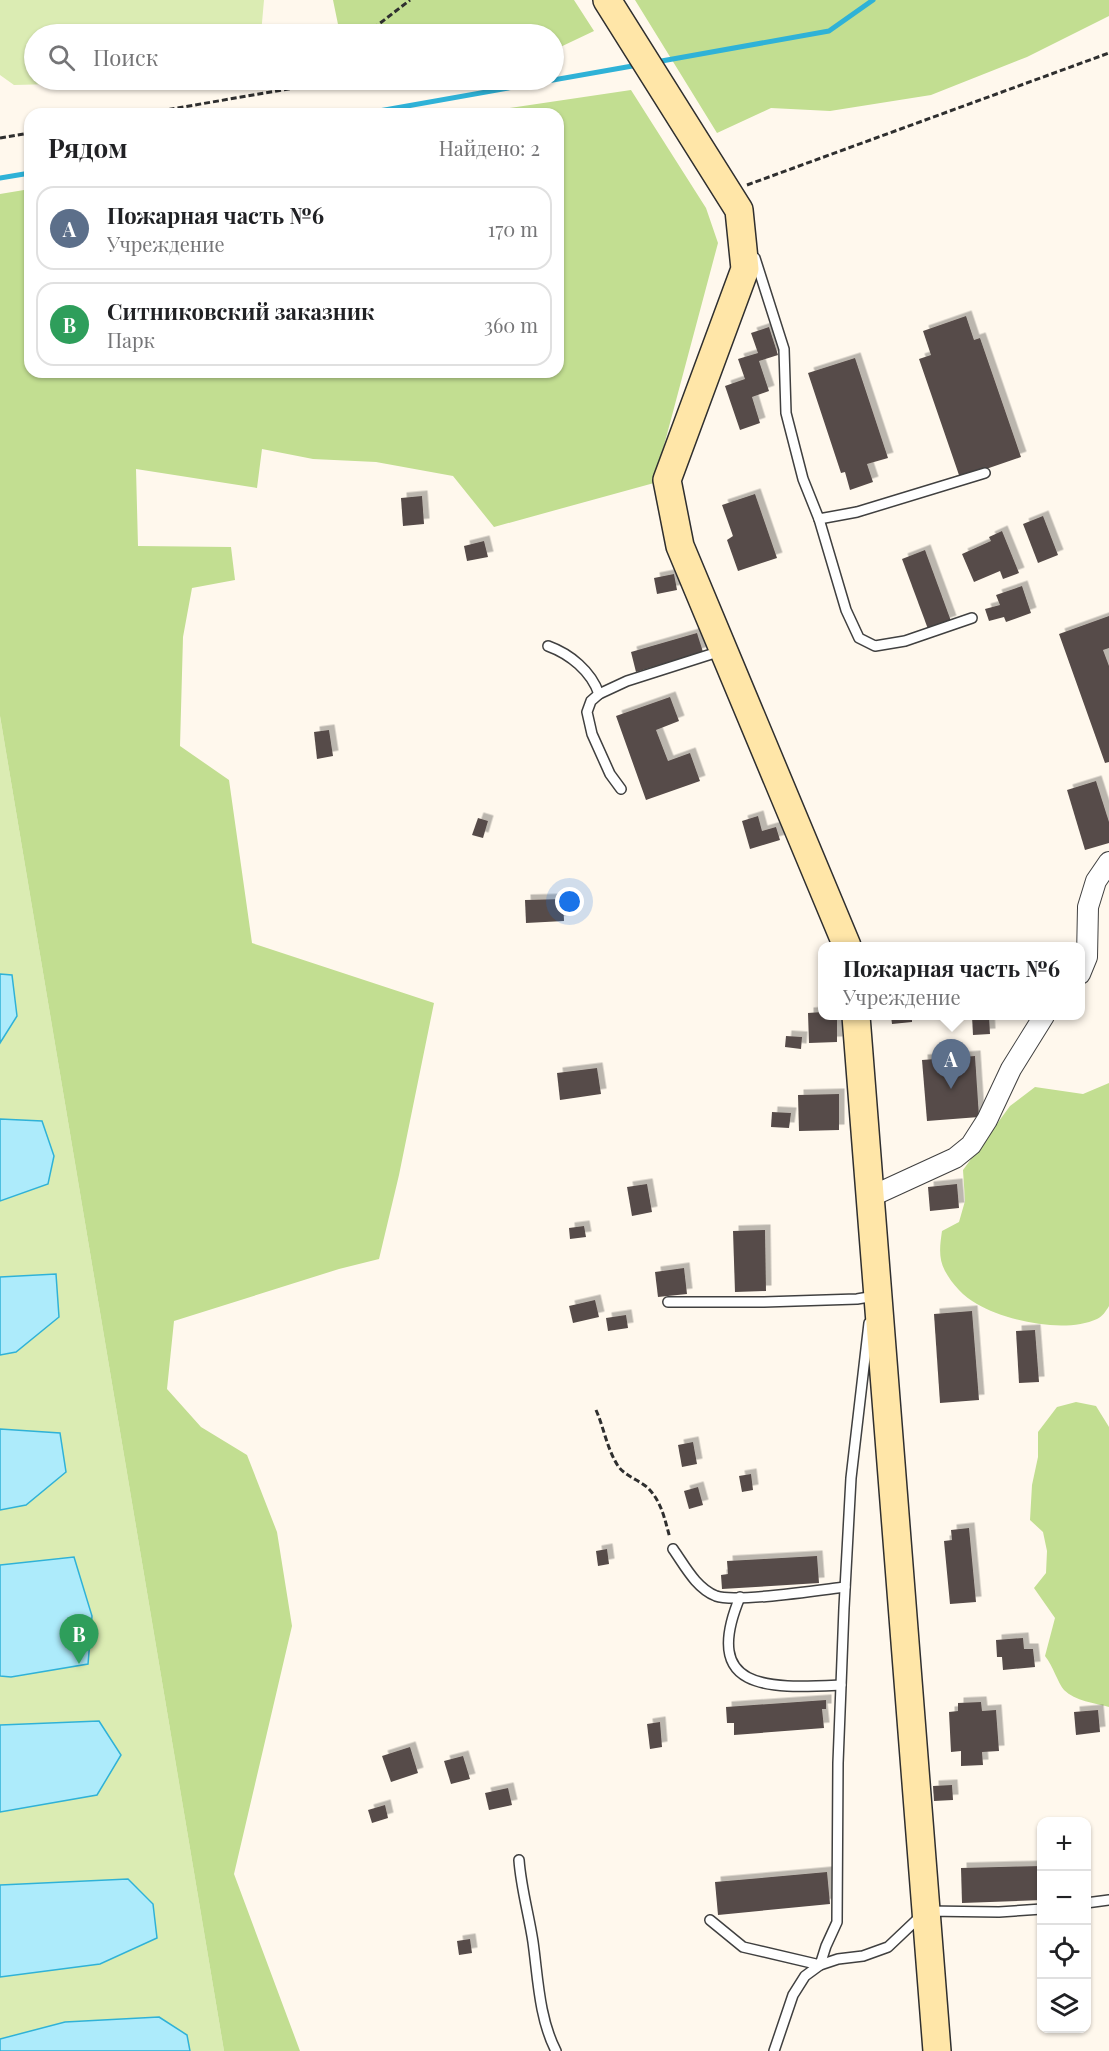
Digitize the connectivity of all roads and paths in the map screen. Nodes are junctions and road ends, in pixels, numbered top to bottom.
1 (410, 0) edge
2 (607, 0) edge
3 (379, 24) edge
4 (1109, 53) edge
5 (282, 90) edge
6 (177, 108) edge
7 (24, 134) edge
8 (0, 138) edge
9 (733, 201) junction
10 (985, 473) dead end
11 (819, 519) junction
12 (972, 618) dead end
13 (548, 646) dead end
14 (724, 651) junction
15 (599, 694) junction
16 (621, 789) dead end
17 (1109, 862) edge
18 (845, 942) edge
19 (1085, 962) edge
20 (856, 1020) edge
21 (1042, 1020) edge
22 (870, 1197) junction
23 (878, 1295) junction
24 (668, 1302) dead end
25 (596, 1410) dead end
26 (673, 1549) joint
27 (845, 1587) junction
28 (740, 1597) junction
29 (841, 1685) junction
30 (519, 1860) dead end
31 (1109, 1899) edge
32 (1091, 1902) edge
33 (1037, 1909) edge
34 (926, 1911) junction
35 (710, 1920) dead end
36 (820, 1965) junction
37 (556, 2051) edge
38 (774, 2051) edge
39 (937, 2051) edge

1 - 3 path
2 - 9 street
4 - 9 path
5 - 6 path
7 - 8 path
9 - 11 lane
9 - 14 street
10 - 11 lane
11 - 12 lane
13 - 15 lane
14 - 15 lane
14 - 18 street
15 - 16 lane
17 - 19 street
20 - 22 street
21 - 22 street
22 - 23 street
23 - 24 lane
23 - 27 lane
23 - 34 street
25 - 26 path
26 - 28 lane
27 - 28 lane
27 - 29 lane
28 - 29 lane
29 - 36 lane
30 - 37 lane
31 - 32 lane
33 - 34 lane
34 - 36 lane
34 - 39 street
35 - 36 lane
36 - 38 lane

